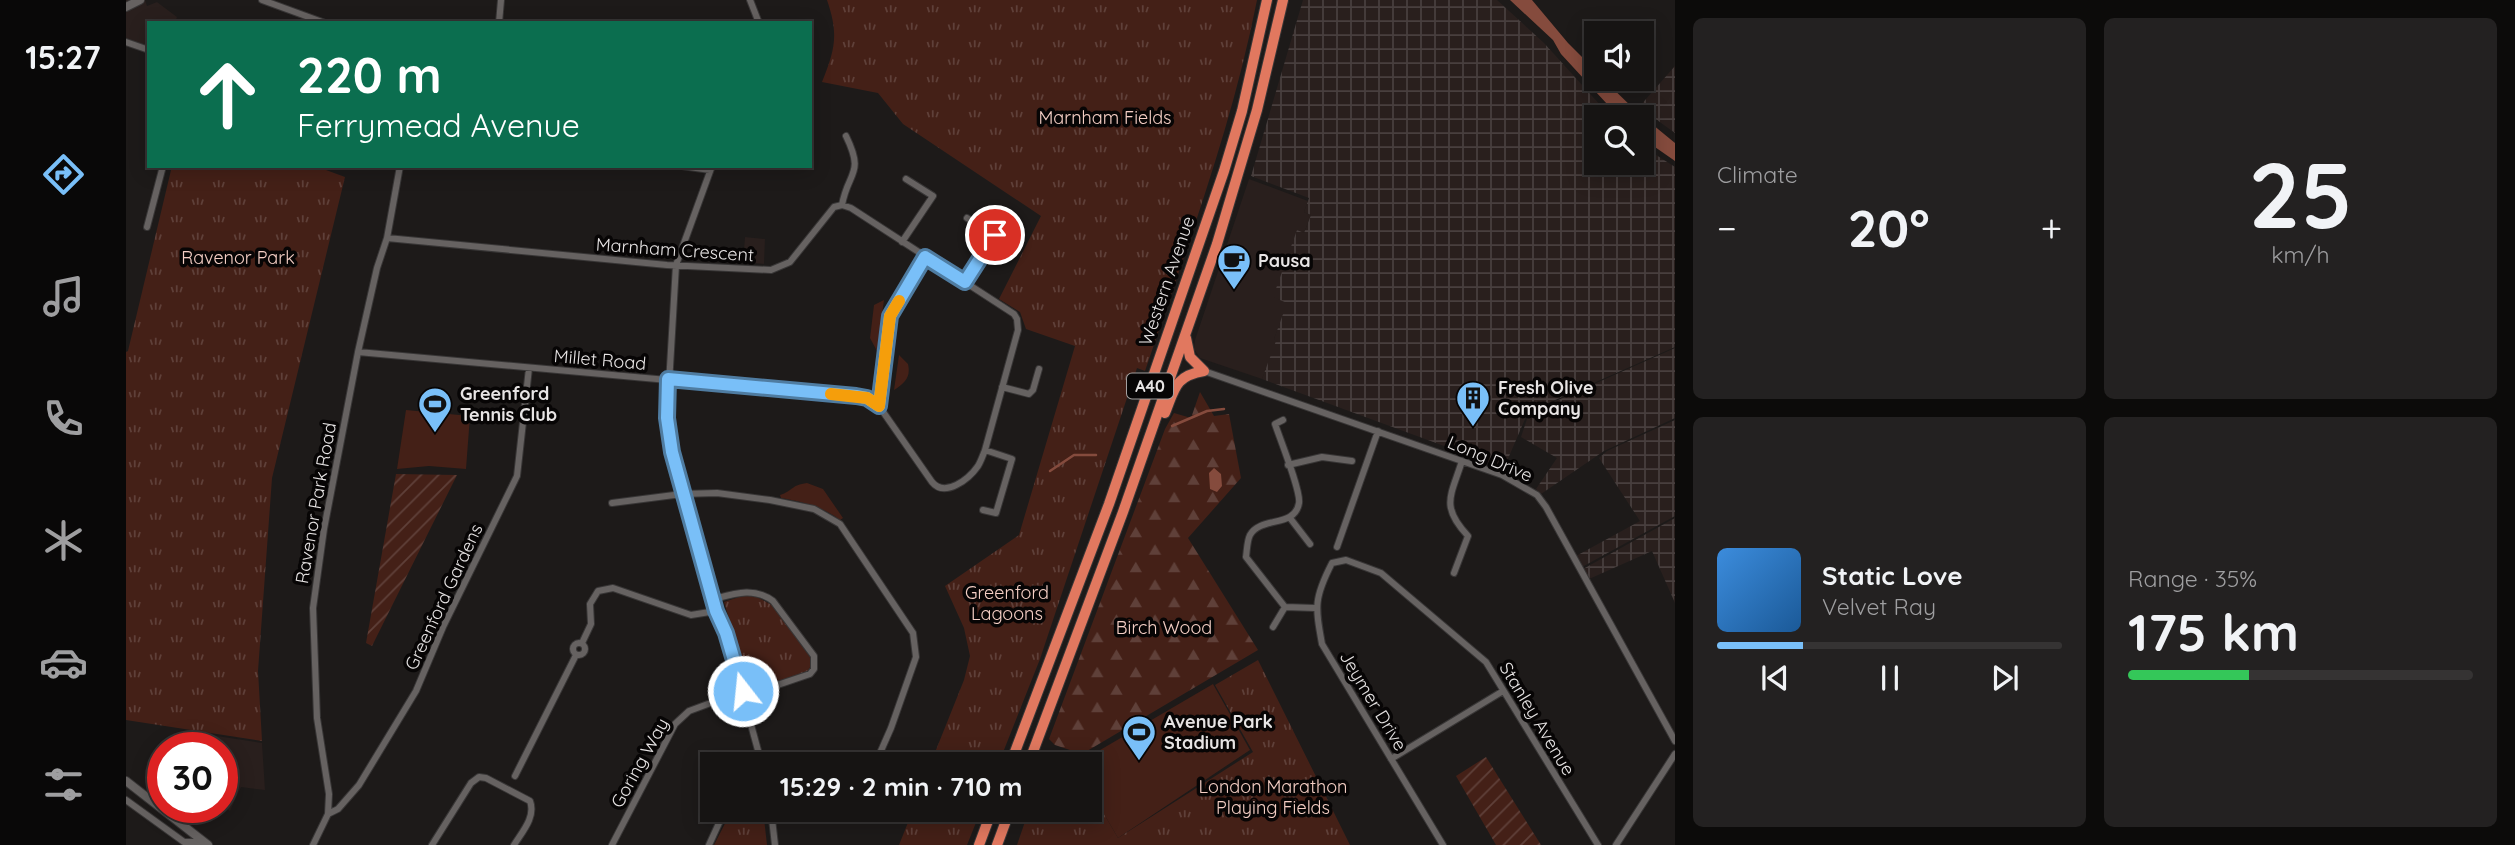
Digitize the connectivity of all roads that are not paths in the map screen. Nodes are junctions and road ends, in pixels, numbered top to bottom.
1 (140, 0) edge
2 (262, 0) edge
3 (501, 0) edge
4 (750, 0) edge
5 (1267, 0) edge
6 (1283, 0) edge
7 (126, 7) edge
8 (320, 21) edge
9 (499, 21) edge
10 (758, 21) edge
11 (126, 43) edge
12 (147, 49) edge
13 (846, 136) dead end
14 (162, 168) edge
15 (400, 168) edge
16 (711, 168) edge
17 (906, 179) dead end
18 (842, 205) junction
19 (967, 218) dead end
20 (147, 227) dead end
21 (387, 238) junction
22 (902, 242) junction
23 (925, 257) junction
24 (676, 265) junction
25 (965, 282) junction
26 (1185, 335) junction
27 (358, 352) junction
28 (529, 368) junction
29 (1039, 369) dead end
30 (1204, 371) junction
31 (668, 379) junction
32 (1002, 387) junction
33 (879, 406) junction
34 (1283, 420) dead end
35 (1378, 431) junction
36 (985, 450) junction
37 (1352, 461) dead end
38 (1462, 461) junction
39 (1288, 465) junction
40 (682, 494) junction
41 (612, 503) dead end
42 (983, 510) dead end
43 (1123, 512) junction
44 (1290, 518) junction
45 (1310, 544) dead end
46 (1337, 547) dead end
47 (1332, 563) joint
48 (1454, 573) dead end
49 (715, 599) junction
50 (1285, 607) junction
51 (1315, 608) junction
52 (716, 611) junction
53 (1273, 627) dead end
54 (1503, 691) junction
55 (744, 694) junction
56 (1675, 741) edge
57 (759, 752) edge
58 (881, 752) edge
59 (1015, 752) edge
60 (1033, 752) edge
61 (1675, 754) edge
62 (1391, 759) junction
63 (515, 776) dead end
64 (126, 781) edge
65 (126, 800) edge
66 (328, 814) junction
67 (720, 822) edge
68 (772, 822) edge
69 (988, 822) edge
70 (1006, 822) edge
71 (206, 843) edge
72 (313, 845) edge
73 (432, 845) edge
74 (514, 845) edge
75 (612, 845) edge
76 (709, 845) edge
77 (775, 845) edge
78 (979, 845) edge
79 (997, 845) edge
80 (1443, 845) edge
81 (1598, 845) edge
82 (1616, 845) edge

1 - 7 street
2 - 8 street
3 - 9 street
4 - 10 street
5 - 59 highway, Western Avenue / A40
6 - 26 highway, Western Avenue / A40
11 - 12 street
13 - 18 street
14 - 20 street
15 - 21 street, Ravenor Park Road
16 - 24 street
17 - 22 street
18 - 22 street
18 - 24 street, Marnham Crescent
19 - 25 street
21 - 24 street, Marnham Crescent
21 - 27 street, Ravenor Park Road
22 - 23 street
23 - 25 street
23 - 33 street
24 - 31 street
25 - 32 street
26 - 30 highway
26 - 43 highway, Western Avenue / A40
27 - 28 street, Millet Road
27 - 66 street, Ravenor Park Road
28 - 31 street, Millet Road
28 - 66 street, Greenford Gardens
29 - 32 street
30 - 35 street, Long Drive
30 - 43 highway
31 - 33 street, Millet Road
31 - 40 street
32 - 36 street
33 - 36 street
34 - 39 street
35 - 38 street, Long Drive
35 - 46 street
36 - 42 street
37 - 39 street
38 - 48 street
38 - 56 street, Long Drive
39 - 44 street
40 - 41 street
40 - 49 street
40 - 58 street
43 - 60 highway, Western Avenue / A40
44 - 45 street
44 - 50 street
47 - 51 street, Jeymer Drive
47 - 54 street, Stanley Avenue
49 - 52 street
49 - 55 street, Goring Way
50 - 51 street
50 - 53 street
51 - 62 street, Jeymer Drive
52 - 55 street
52 - 63 street
54 - 62 street
54 - 81 street, Stanley Avenue
55 - 57 street
55 - 75 street, Goring Way
61 - 82 street
62 - 80 street, Jeymer Drive
64 - 71 street
65 - 71 street
66 - 72 street, Ravenor Park Road
67 - 76 street
68 - 77 street
69 - 78 highway
70 - 79 highway
73 - 74 street

